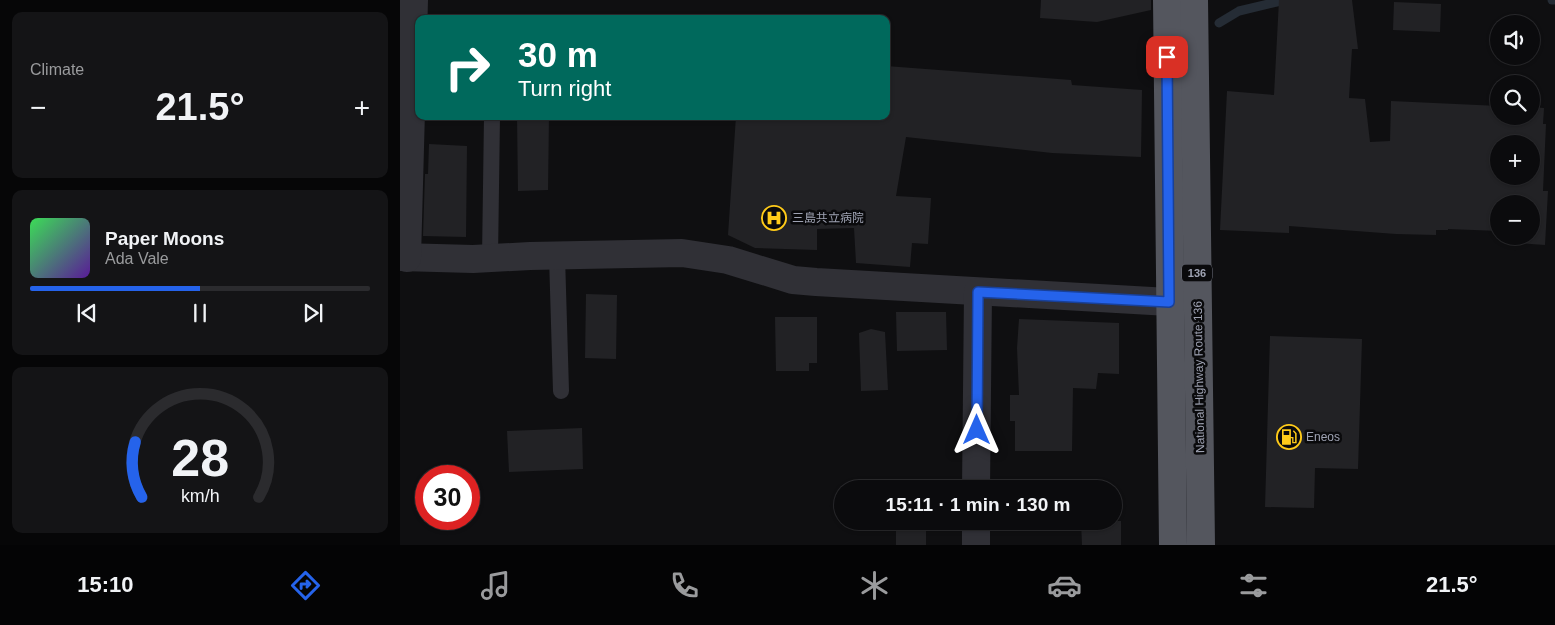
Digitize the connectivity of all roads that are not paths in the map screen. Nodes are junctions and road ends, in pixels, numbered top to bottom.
1 (414, 0) edge
2 (1166, 0) edge
3 (1194, 0) edge
4 (492, 120) edge
5 (557, 256) junction
6 (404, 257) edge
7 (490, 258) junction
8 (978, 292) junction
9 (1169, 302) junction
10 (561, 391) dead end
11 (976, 480) edge
12 (976, 530) edge
13 (976, 545) edge
14 (1172, 545) edge
15 (1201, 545) edge

1 - 6 street
2 - 9 highway, 136
3 - 15 highway, National Highway Route 136 / 136
4 - 7 lane
5 - 7 street
5 - 8 street
5 - 10 lane
6 - 7 street
8 - 9 street
8 - 11 street
9 - 14 highway, 136
12 - 13 street

